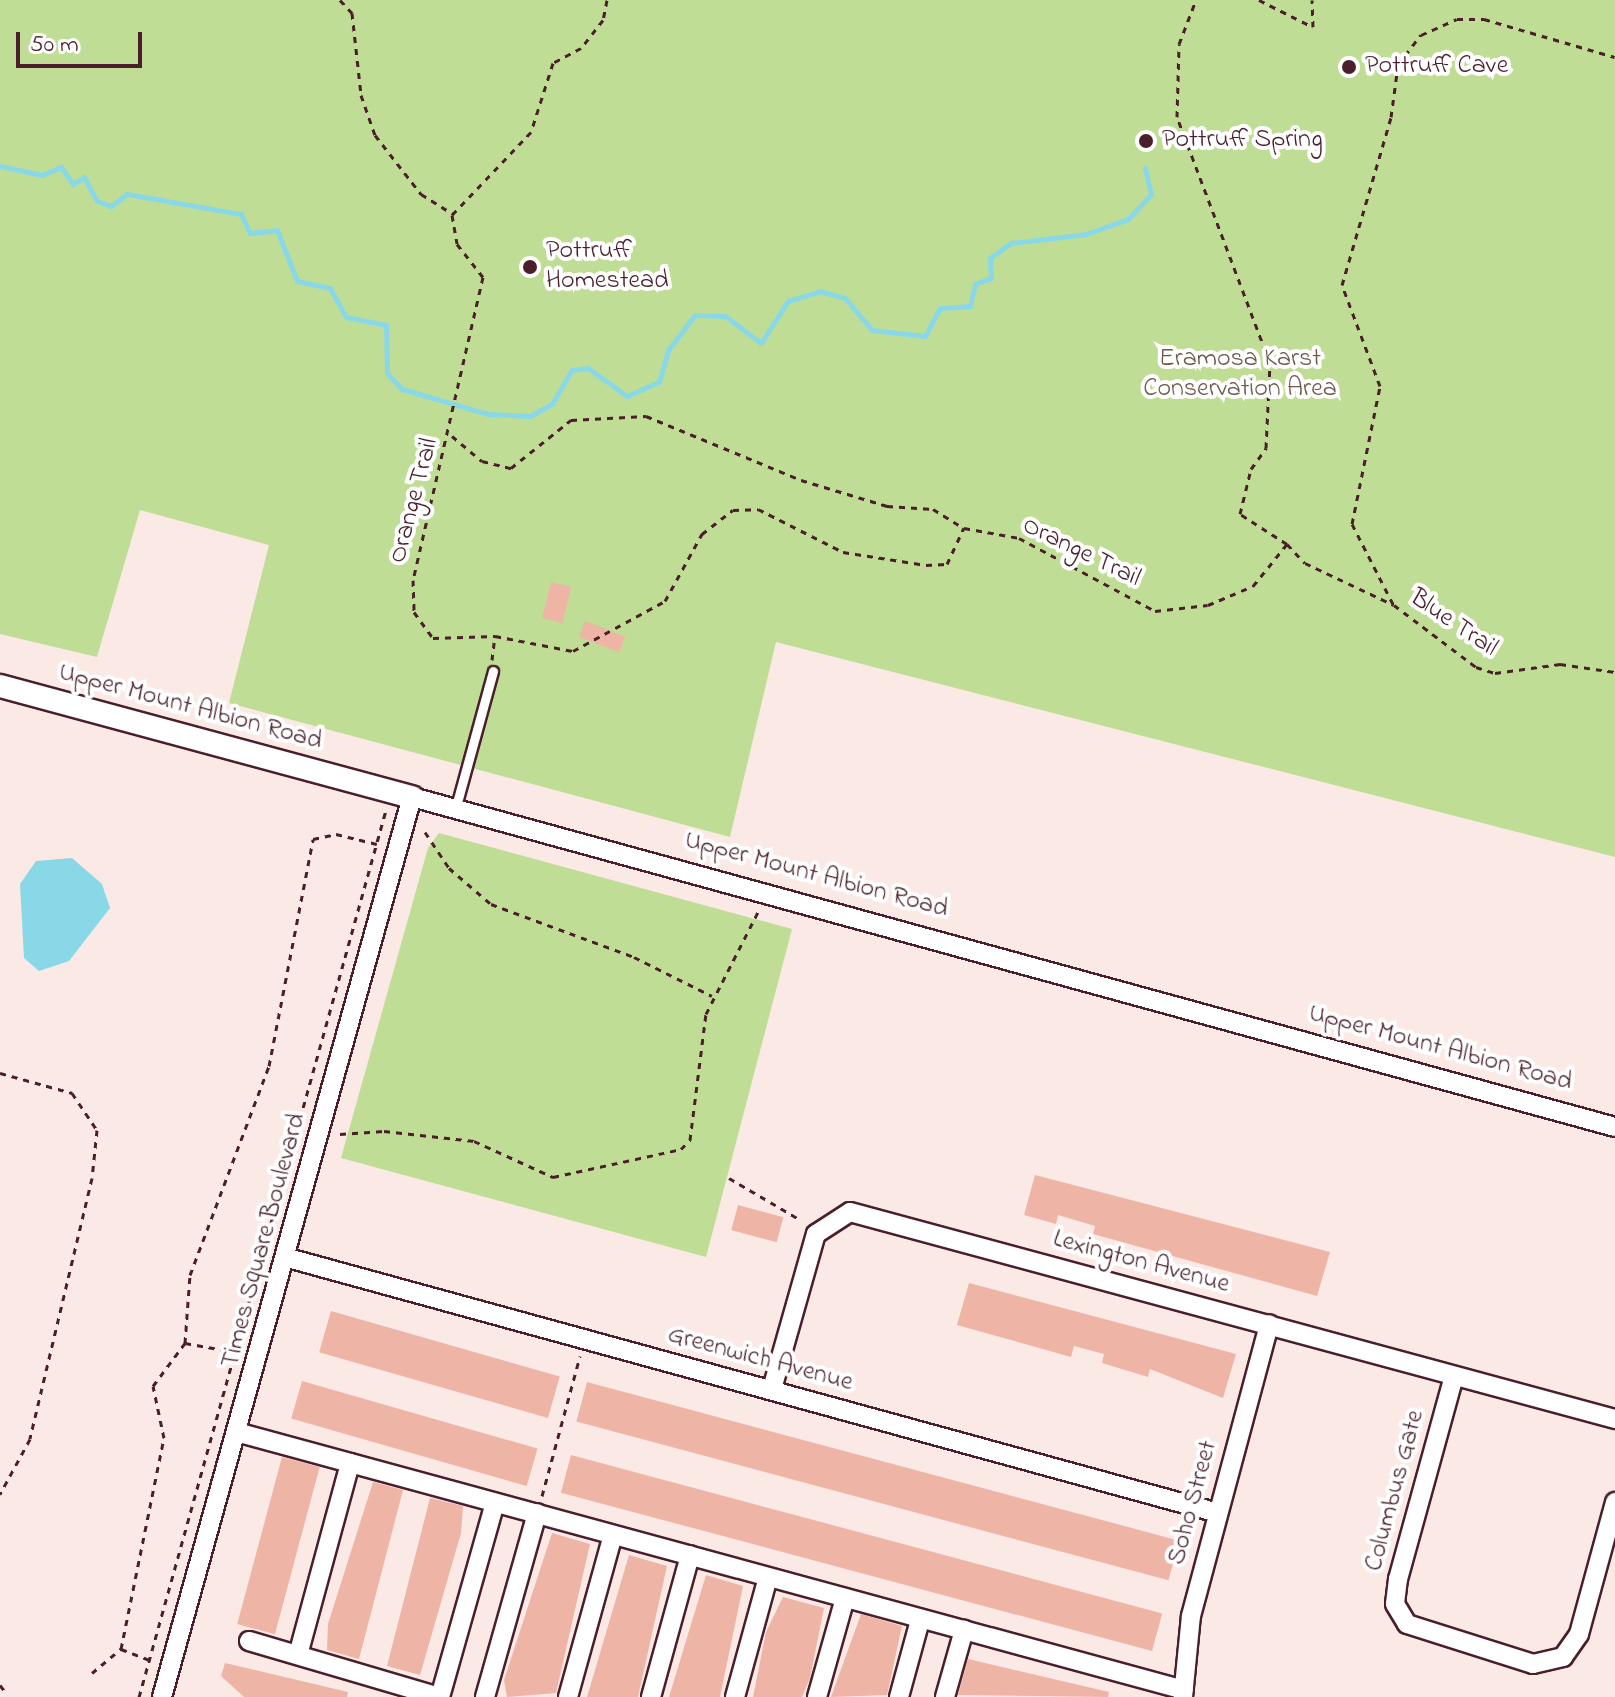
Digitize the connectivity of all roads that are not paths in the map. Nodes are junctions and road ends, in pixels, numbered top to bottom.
1 (493, 671) road end
2 (0, 686) edge
3 (401, 795) junction
4 (455, 810) junction
5 (1615, 1127) edge
6 (288, 1258) junction
7 (1269, 1324) junction
8 (1454, 1376) junction
9 (772, 1389) junction
10 (1615, 1419) edge
11 (240, 1433) junction
12 (350, 1463) junction
13 (1615, 1502) edge
14 (495, 1503) junction
15 (538, 1509) junction
16 (1218, 1513) junction
17 (613, 1535) junction
18 (690, 1555) junction
19 (768, 1577) junction
20 (845, 1598) junction
21 (920, 1620) junction
22 (964, 1630) junction
23 (249, 1641) dead end
24 (298, 1655) junction
25 (1183, 1694) edge
26 (162, 1697) edge
27 (439, 1697) edge
28 (485, 1697) edge
29 (568, 1697) edge
30 (651, 1697) edge
31 (735, 1697) edge
32 (817, 1697) edge
33 (899, 1697) edge
34 (945, 1697) edge

1 - 4 lane
2 - 3 street, Upper Mount Albion Road
3 - 4 street, Upper Mount Albion Road
3 - 6 street, Times Square Boulevard
4 - 5 street, Upper Mount Albion Road
6 - 9 street, Greenwich Avenue
6 - 11 street, Times Square Boulevard
7 - 8 street, Lexington Avenue
7 - 9 street, Lexington Avenue
7 - 16 street, Soho Street
8 - 10 street, Lexington Avenue
8 - 13 street, Columbus Gate
9 - 16 street, Greenwich Avenue
11 - 12 street
11 - 26 street, Times Square Boulevard
12 - 14 street
12 - 24 street
14 - 15 street
14 - 27 street
15 - 17 street
15 - 28 street
16 - 25 street, Soho Street
17 - 18 street
17 - 29 street
18 - 19 street
18 - 30 street
19 - 20 street
19 - 31 street
20 - 21 street
20 - 32 street
21 - 22 street
21 - 33 street
22 - 25 street
22 - 34 street
23 - 24 street
24 - 27 street

